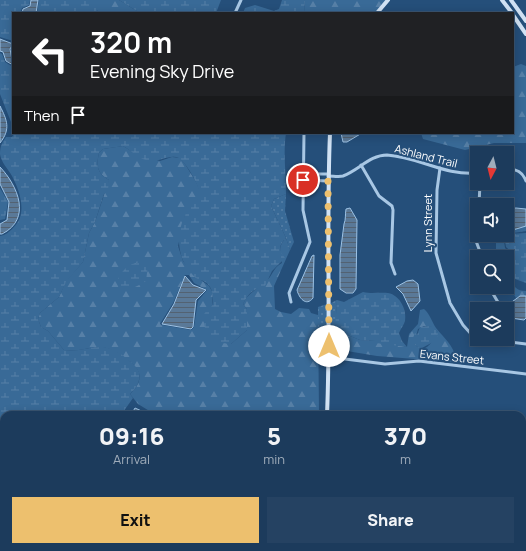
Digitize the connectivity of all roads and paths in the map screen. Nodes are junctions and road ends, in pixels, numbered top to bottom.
1 (241, 0) edge
2 (388, 0) edge
3 (502, 0) edge
4 (511, 0) edge
5 (235, 12) edge
6 (378, 12) edge
7 (511, 12) edge
8 (514, 16) edge
9 (522, 16) junction
10 (517, 20) junction
11 (526, 21) edge
12 (526, 34) edge
13 (304, 134) edge
14 (330, 134) edge
15 (361, 165) junction
16 (440, 168) junction
17 (514, 169) edge
18 (470, 173) edge
19 (303, 174) junction
20 (328, 177) junction
21 (303, 180) junction
22 (526, 180) edge
23 (395, 274) dead end
24 (291, 302) dead end
25 (470, 333) edge
26 (514, 342) edge
27 (526, 344) edge
28 (329, 357) junction
29 (526, 374) edge
30 (326, 411) edge

1 - 5 street
2 - 6 street
3 - 7 street
4 - 9 street
8 - 10 street
9 - 10 street
9 - 11 street
10 - 12 street
13 - 19 street
14 - 20 street
15 - 16 street, Ashland Trail
15 - 20 street, Ashland Trail
15 - 23 street
16 - 18 street, Ashland Trail
16 - 25 street, Lynn Street
17 - 22 street
19 - 20 street
19 - 21 street
20 - 21 street
20 - 28 street
21 - 24 street
26 - 27 street
28 - 29 street, Evans Street
28 - 30 street

